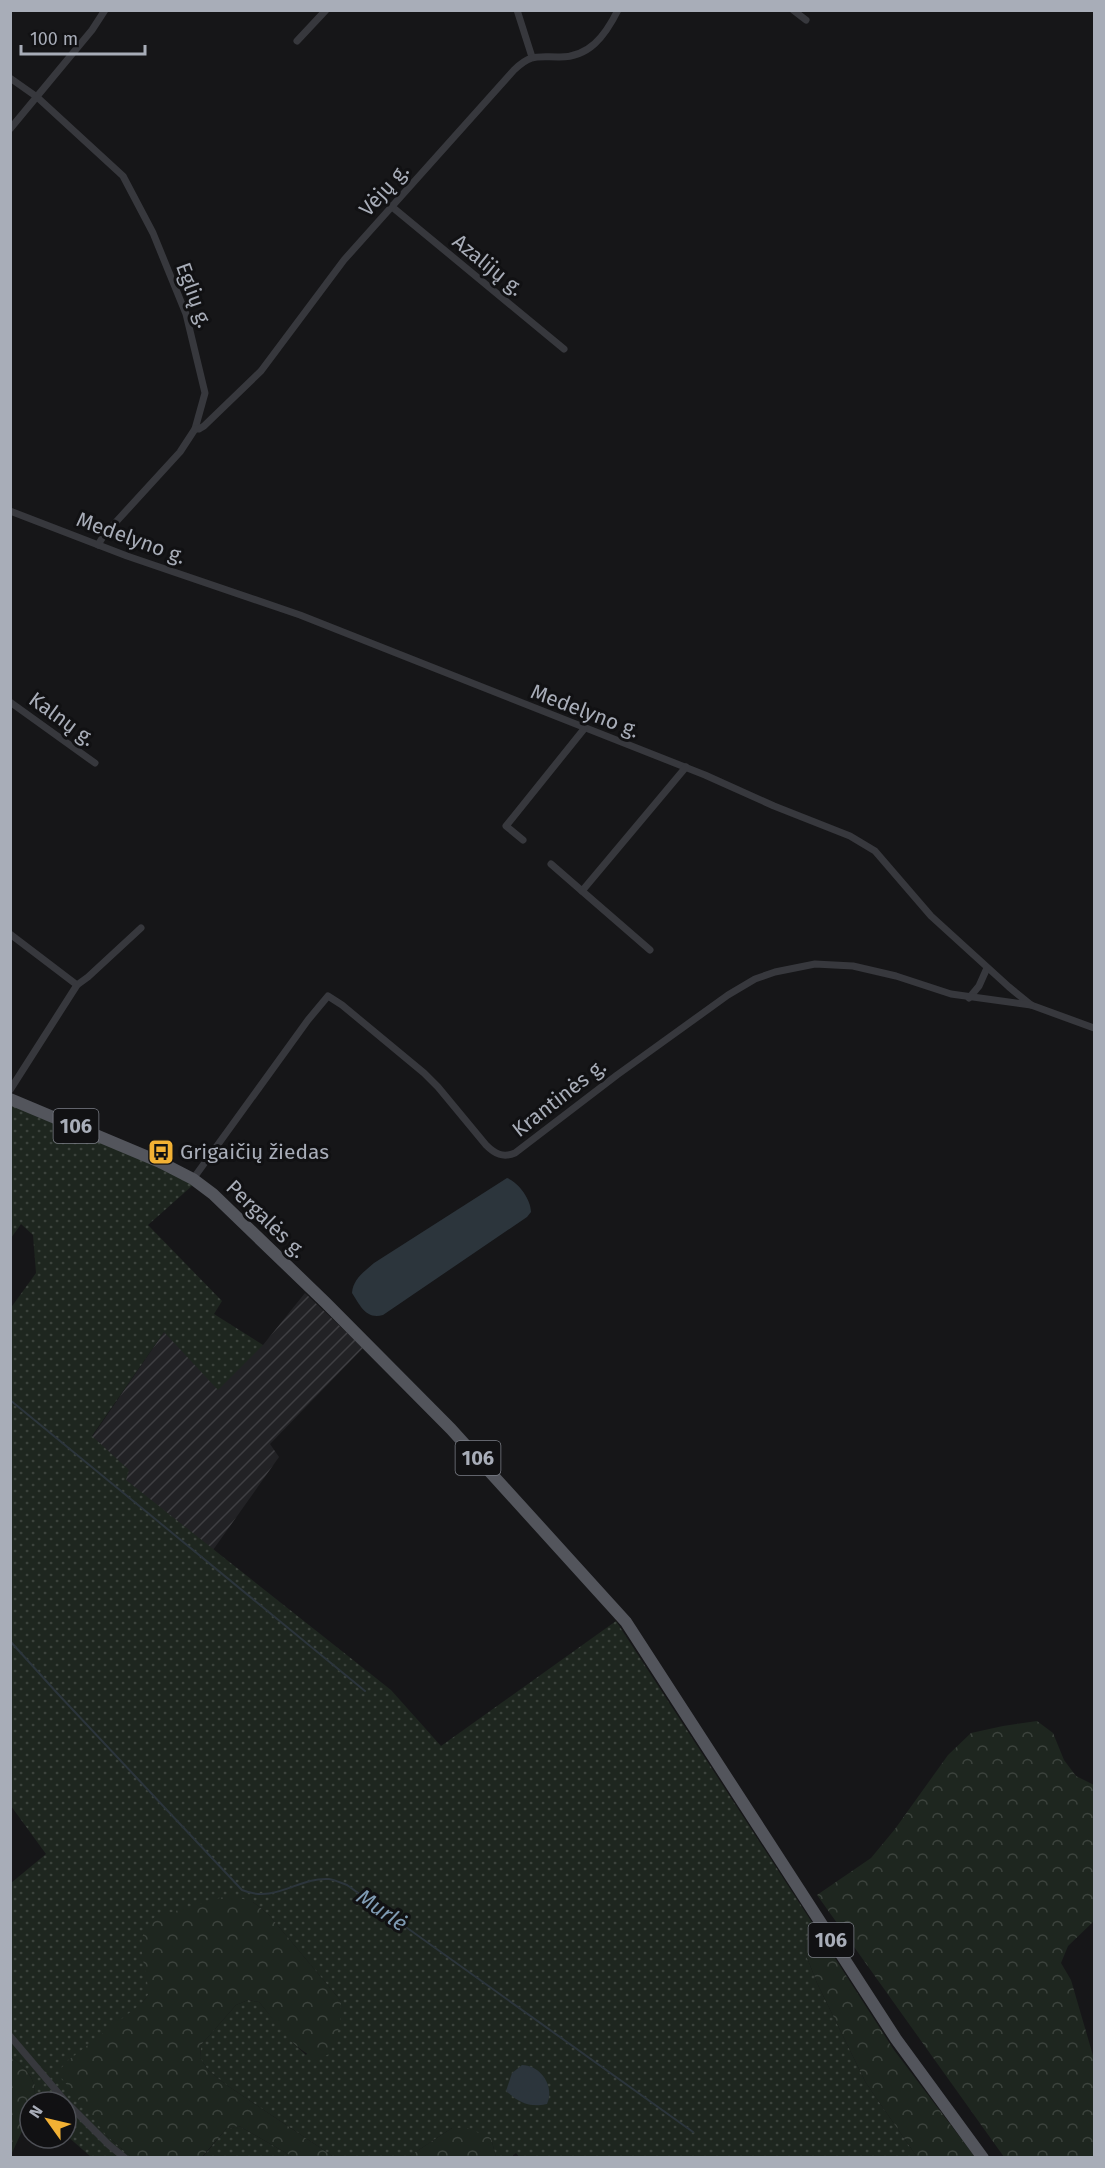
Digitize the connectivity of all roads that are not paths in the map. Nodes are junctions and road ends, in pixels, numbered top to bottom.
1 (105, 10) edge
2 (326, 10) edge
3 (517, 10) edge
4 (618, 10) edge
5 (793, 10) edge
6 (806, 20) dead end
7 (297, 41) dead end
8 (532, 57) junction
9 (10, 78) edge
10 (37, 97) junction
11 (10, 129) edge
12 (392, 206) junction
13 (564, 349) dead end
14 (195, 429) junction
15 (10, 511) edge
16 (98, 545) junction
17 (10, 702) edge
18 (584, 729) junction
19 (95, 763) dead end
20 (686, 767) junction
21 (523, 840) dead end
22 (551, 864) dead end
23 (582, 891) junction
24 (141, 928) dead end
25 (10, 934) edge
26 (650, 950) dead end
27 (987, 968) junction
28 (77, 985) junction
29 (969, 998) junction
30 (1031, 1005) junction
31 (1095, 1028) edge
32 (10, 1090) edge
33 (10, 1099) edge
34 (193, 1179) junction
35 (10, 2036) edge
36 (56, 2090) edge
37 (78, 2114) edge
38 (125, 2157) edge
39 (983, 2157) edge

1 - 10 street
2 - 7 street
3 - 8 street
4 - 8 street
5 - 6 street
8 - 12 street, Vėjų g.
9 - 10 street, Eglių g.
10 - 11 street
10 - 14 street, Eglių g.
12 - 13 street, Azalijų g.
12 - 14 street, Vėjų g.
14 - 16 street, Eglių g.
15 - 16 street, Medelyno g.
16 - 18 street, Medelyno g.
17 - 19 street, Kalnų g.
18 - 20 street, Medelyno g.
18 - 21 street
20 - 23 street
20 - 27 street, Medelyno g.
22 - 23 street
23 - 26 street
24 - 28 street
25 - 28 street
27 - 29 street
27 - 30 street, Medelyno g.
28 - 32 street
29 - 30 street, Krantinės g.
29 - 34 street, Krantinės g.
30 - 31 street, Medelyno g.
33 - 34 main road, Pergalės g. / 106
34 - 39 main road, Pergalės g. / 106
35 - 36 street
37 - 38 street

